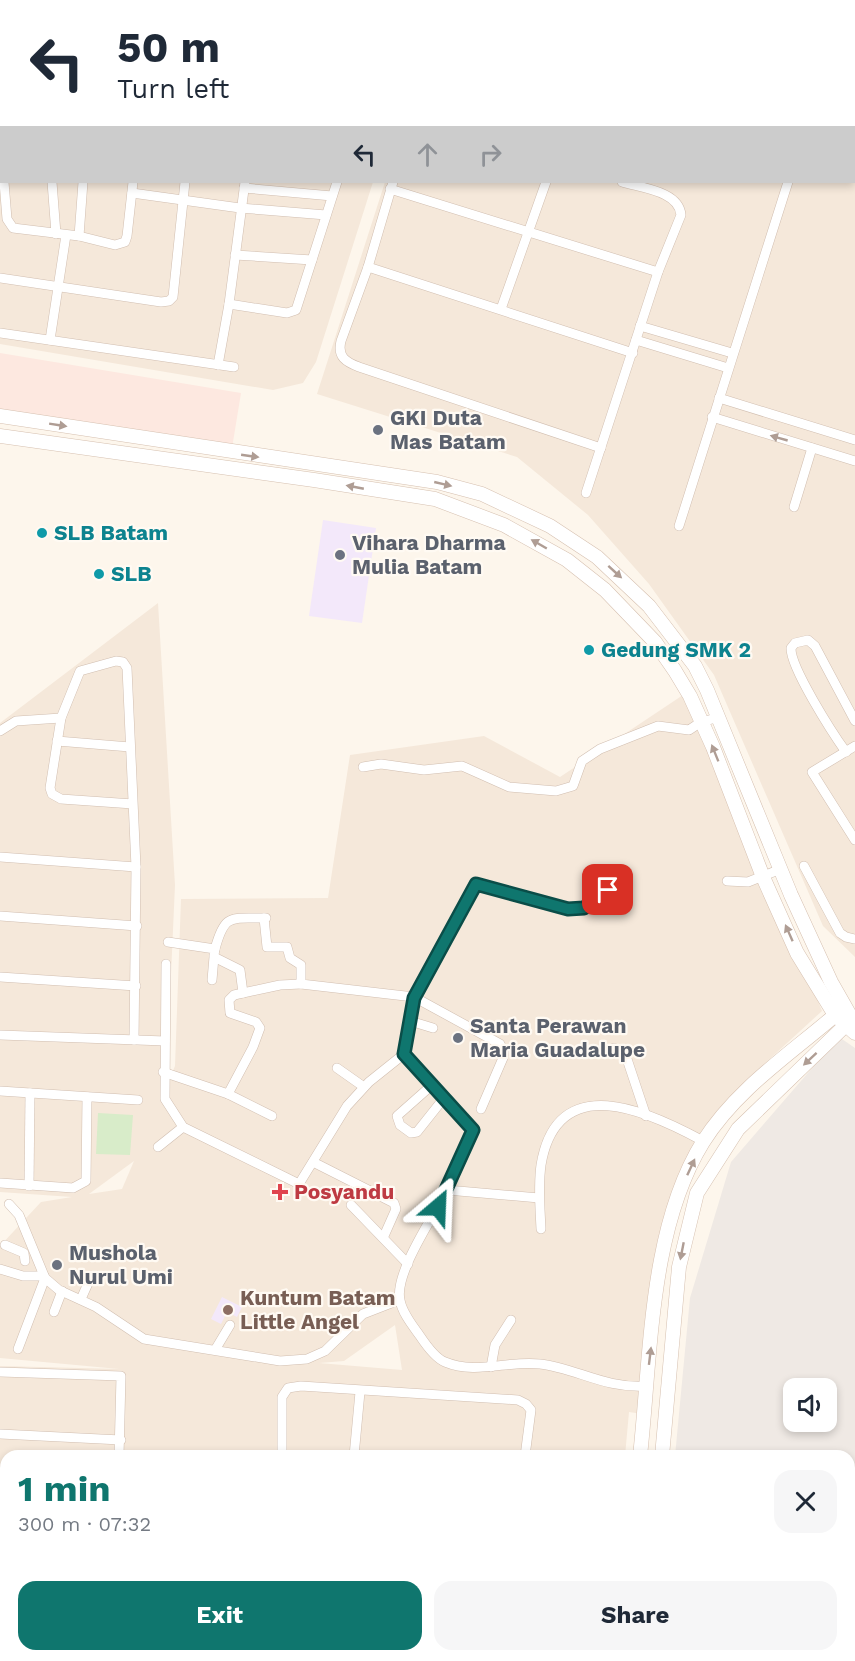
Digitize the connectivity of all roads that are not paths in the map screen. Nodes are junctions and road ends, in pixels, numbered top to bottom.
1 (4, 183) edge
2 (52, 183) edge
3 (83, 183) edge
4 (134, 183) edge
5 (185, 183) edge
6 (337, 183) edge
7 (546, 183) edge
8 (625, 183) edge
9 (788, 183) edge
10 (244, 185) edge
11 (392, 185) edge
12 (132, 193) junction
13 (332, 196) junction
14 (182, 199) junction
15 (240, 208) junction
16 (326, 215) junction
17 (528, 232) junction
18 (61, 234) junction
19 (79, 236) junction
20 (235, 255) junction
21 (312, 260) junction
22 (368, 267) junction
23 (658, 272) junction
24 (0, 278) edge
25 (58, 286) junction
26 (229, 304) junction
27 (501, 309) junction
28 (640, 326) junction
29 (0, 333) edge
30 (50, 340) junction
31 (636, 340) junction
32 (633, 353) junction
33 (732, 353) junction
34 (218, 365) junction
35 (234, 367) dead end
36 (728, 368) junction
37 (718, 398) junction
38 (0, 416) edge
39 (712, 417) junction
40 (0, 436) edge
41 (855, 440) edge
42 (601, 448) junction
43 (812, 448) junction
44 (855, 461) edge
45 (586, 493) dead end
46 (795, 507) dead end
47 (679, 526) dead end
48 (720, 717) junction
49 (61, 718) junction
50 (855, 721) edge
51 (701, 722) junction
52 (0, 731) edge
53 (57, 741) junction
54 (855, 746) edge
55 (130, 747) junction
56 (846, 752) junction
57 (363, 767) dead end
58 (133, 804) junction
59 (855, 840) edge
60 (0, 857) edge
61 (136, 867) junction
62 (804, 867) dead end
63 (781, 869) junction
64 (763, 877) junction
65 (727, 881) dead end
66 (608, 890) dead end
67 (0, 916) edge
68 (137, 927) junction
69 (855, 939) edge
70 (168, 942) dead end
71 (215, 953) junction
72 (166, 964) dead end
73 (0, 977) edge
74 (212, 980) dead end
75 (302, 984) junction
76 (136, 986) junction
77 (243, 993) junction
78 (414, 998) junction
79 (410, 1021) junction
80 (848, 1021) edge
81 (433, 1028) dead end
82 (0, 1035) edge
83 (134, 1040) junction
84 (165, 1041) junction
85 (601, 1053) dead end
86 (404, 1054) junction
87 (337, 1068) dead end
88 (163, 1072) junction
89 (432, 1085) junction
90 (364, 1087) junction
91 (0, 1091) edge
92 (30, 1093) junction
93 (228, 1094) junction
94 (87, 1097) junction
95 (444, 1098) junction
96 (138, 1100) dead end
97 (481, 1109) dead end
98 (272, 1116) dead end
99 (646, 1116) junction
100 (183, 1127) junction
101 (703, 1141) junction
102 (158, 1147) dead end
103 (313, 1162) junction
104 (0, 1184) edge
105 (28, 1186) junction
106 (447, 1190) junction
107 (539, 1198) junction
108 (9, 1204) dead end
109 (351, 1205) dead end
110 (541, 1229) dead end
111 (384, 1236) junction
112 (5, 1245) dead end
113 (30, 1260) junction
114 (408, 1264) junction
115 (0, 1269) edge
116 (23, 1276) junction
117 (45, 1277) junction
118 (90, 1279) dead end
119 (62, 1291) junction
120 (81, 1299) junction
121 (399, 1300) junction
122 (54, 1312) dead end
123 (511, 1320) dead end
124 (230, 1325) dead end
125 (18, 1349) dead end
126 (215, 1350) junction
127 (491, 1367) junction
128 (0, 1372) edge
129 (646, 1386) junction
130 (360, 1392) junction
131 (0, 1434) edge
132 (121, 1440) junction
133 (120, 1450) edge
134 (282, 1450) edge
135 (356, 1450) edge
136 (526, 1450) edge
137 (640, 1450) edge
138 (663, 1450) edge

1 - 18 street
2 - 18 street
3 - 19 street
4 - 12 street
5 - 14 street
6 - 13 street
7 - 17 street
8 - 23 street
9 - 33 street
10 - 13 street
10 - 15 street
11 - 17 street
11 - 22 street
12 - 14 street
12 - 19 street
13 - 16 street
14 - 15 street
14 - 25 street
15 - 16 street
15 - 20 street
16 - 21 street
17 - 23 street
17 - 27 street
18 - 19 street
18 - 25 street
20 - 21 street
20 - 26 street
21 - 26 street
22 - 27 street
22 - 42 street
23 - 28 street
24 - 25 street
25 - 30 street
26 - 34 street
27 - 32 street
28 - 31 street
28 - 33 street
29 - 30 street
30 - 34 street
31 - 32 street
31 - 36 street
32 - 42 street
33 - 36 street
34 - 35 street
36 - 37 street
37 - 39 street
37 - 41 street
38 -> 48 street
43 -> 39 street
39 - 47 street
51 -> 40 street
42 - 45 street
43 - 44 street
43 - 46 street
48 - 51 street
48 - 63 street
49 - 52 street
49 - 53 street
49 - 55 street
50 - 56 street
51 - 57 street
64 -> 51 street
53 - 55 street
53 - 58 street
54 - 56 street
55 - 58 street
56 - 59 street
58 - 61 street
60 - 61 street
61 - 68 street
62 - 69 street
63 - 64 street
63 - 80 street
64 - 65 street
80 -> 64 street
66 - 78 street
67 - 68 street
68 - 76 street
70 - 71 street
71 - 74 street
71 - 75 street
71 - 77 street
72 - 84 street
73 - 76 street
75 - 77 street
75 - 78 street
76 - 83 street
77 - 93 street
78 - 79 street
78 - 97 street
79 - 81 street
79 - 86 street
80 - 101 street
80 -> 138 street
82 - 83 street
83 - 84 street
84 - 88 street
85 - 99 street
86 - 89 street
86 - 90 street
87 - 90 street
88 - 93 street
88 - 100 street
89 - 95 street
89 - 95 street
90 - 103 street
91 - 92 street
92 - 94 street
92 - 105 street
93 - 98 street
94 - 96 street
94 - 105 street
95 - 106 street
99 - 101 street
99 - 107 street
100 - 102 street
100 - 103 street
129 -> 101 street
103 - 111 street
104 - 105 street
106 - 107 street
106 - 114 street
107 - 110 street
108 - 113 street
109 - 111 street
111 - 114 street
112 - 113 street
113 - 116 street
113 - 117 street
114 - 121 street
115 - 116 street
116 - 117 street
117 - 119 street
117 - 125 street
118 - 120 street
119 - 120 street
119 - 122 street
120 - 126 street
121 - 126 street
121 - 127 street
123 - 127 street
124 - 126 street
127 - 129 street
128 - 132 street
129 - 137 street
130 - 134 street
130 - 135 street
130 - 136 street
131 - 132 street
132 - 133 street

